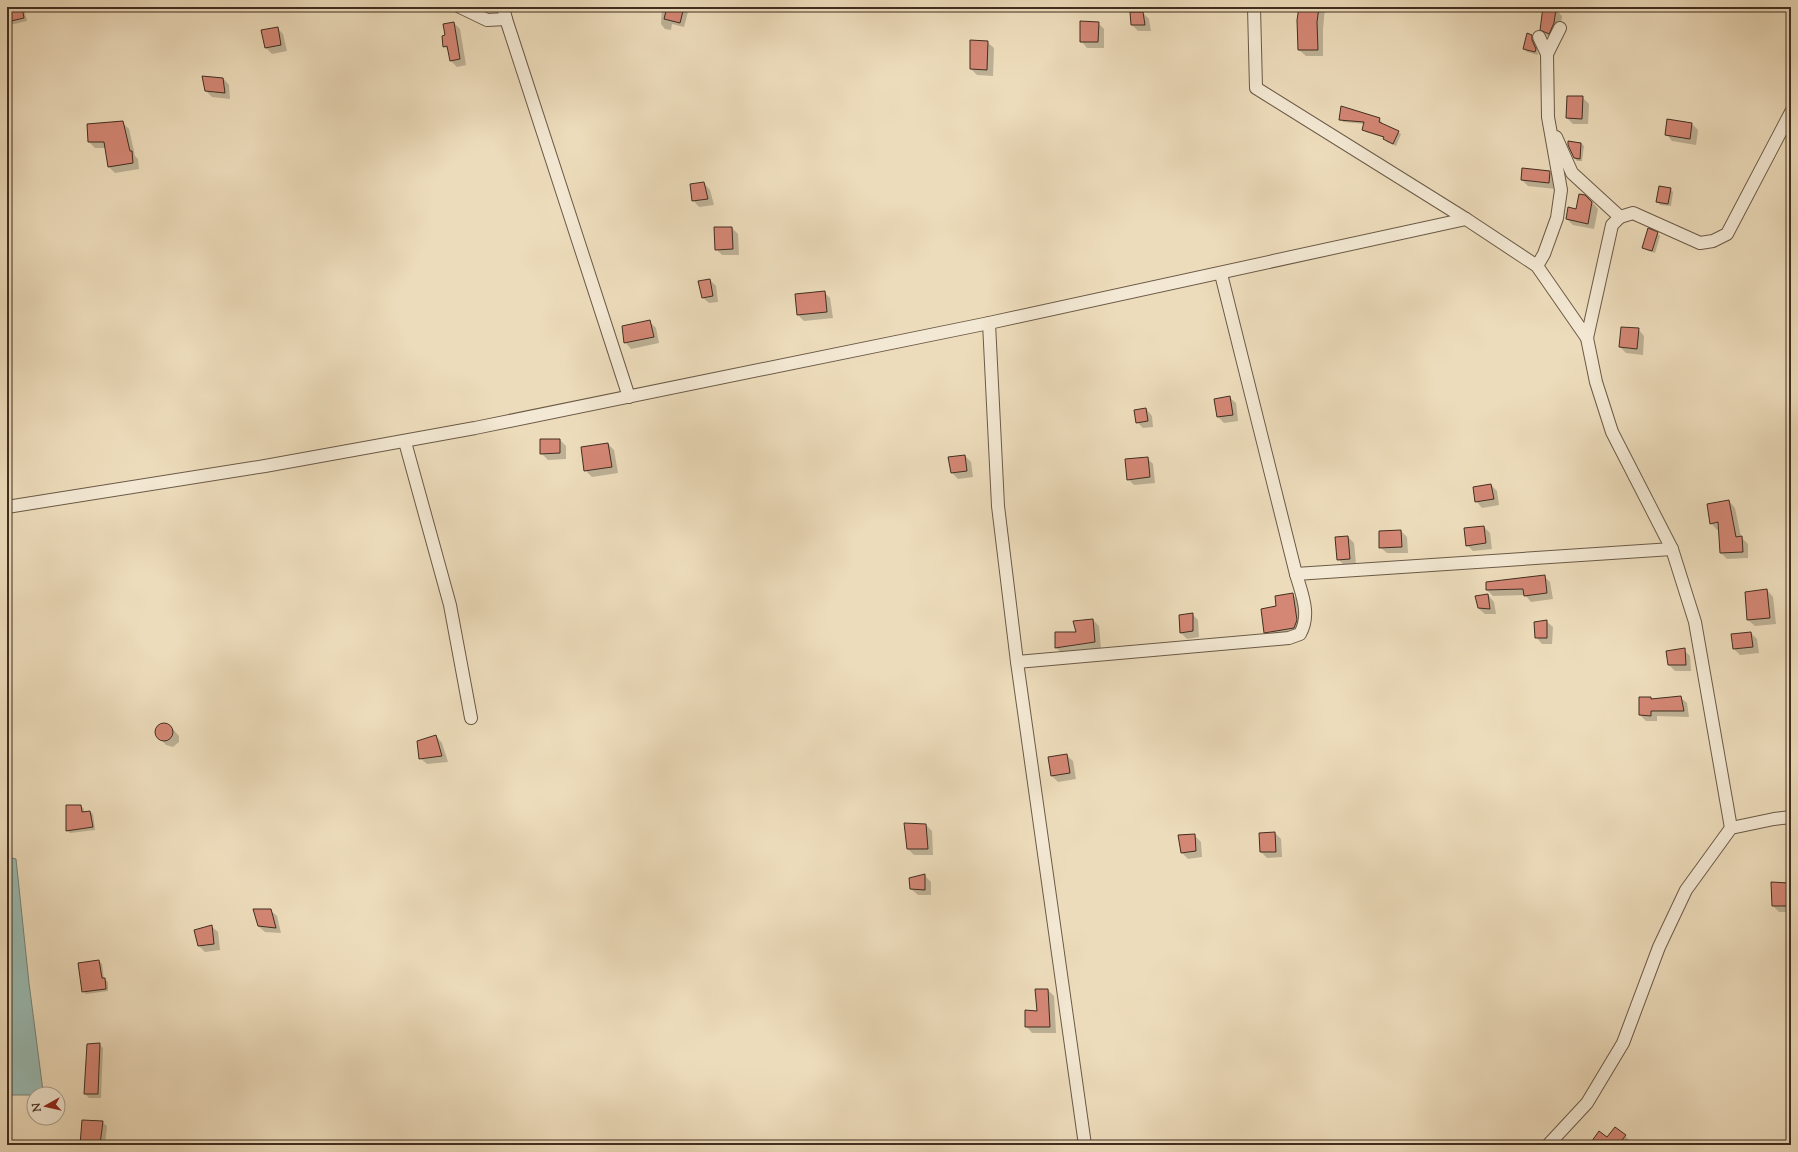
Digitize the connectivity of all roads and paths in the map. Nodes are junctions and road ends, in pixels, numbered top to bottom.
1 (460, 7) edge
2 (1254, 7) edge
3 (505, 13) edge
4 (1560, 28) dead end
5 (1539, 37) dead end
6 (1547, 54) junction
7 (1791, 112) edge
8 (1548, 117) junction
9 (1620, 217) junction
10 (1466, 219) junction
11 (1537, 266) junction
12 (1221, 274) junction
13 (989, 324) junction
14 (1587, 338) junction
15 (629, 397) junction
16 (405, 442) junction
17 (7, 507) edge
18 (1672, 549) junction
19 (1296, 574) junction
20 (1017, 662) junction
21 (471, 718) dead end
22 (1791, 817) edge
23 (1731, 828) junction
24 (1085, 1145) edge
25 (1548, 1145) edge

1 - 3 street
2 - 10 street
3 - 15 street
4 - 6 street
5 - 6 street
6 - 8 street
7 - 9 street
8 - 9 street
8 - 11 street
9 - 14 street
10 - 11 street
10 - 12 street
11 - 14 street
12 - 13 street
12 - 19 street
13 - 15 street
13 - 20 street
14 - 18 street
15 - 16 street
16 - 17 street
16 - 21 street
18 - 19 street
18 - 23 street
19 - 20 street
20 - 24 street
22 - 23 street
23 - 25 street

